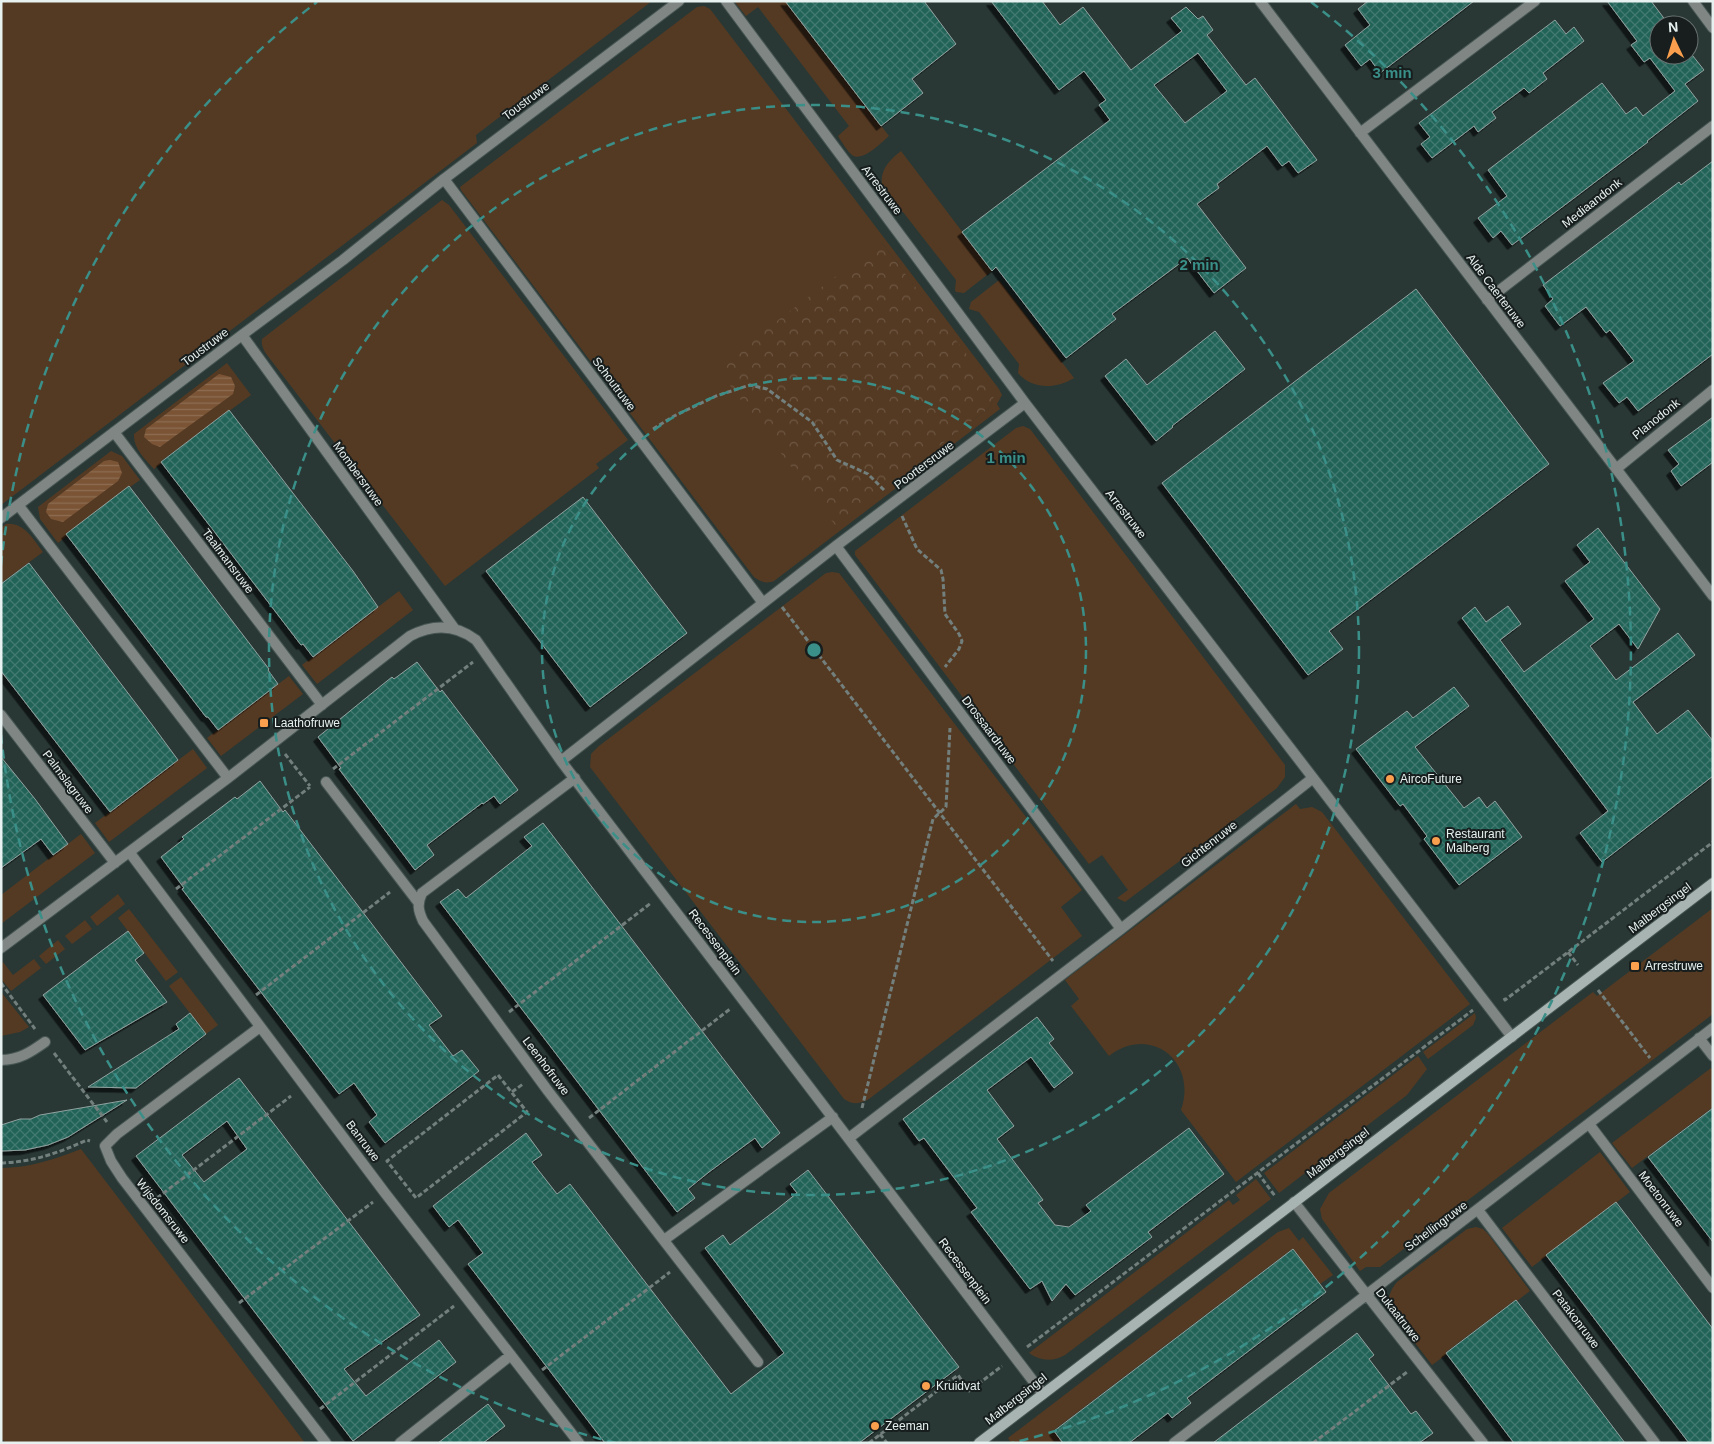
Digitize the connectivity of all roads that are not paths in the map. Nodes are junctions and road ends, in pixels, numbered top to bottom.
1 (679, 1) edge
2 (726, 1) edge
3 (1260, 1) edge
4 (1535, 1) edge
5 (1693, 1) edge
6 (1713, 28) edge
7 (1713, 126) edge
8 (1360, 132) junction
9 (444, 180) junction
10 (1487, 300) junction
11 (242, 335) junction
12 (1713, 390) edge
13 (1026, 404) junction
14 (114, 432) junction
15 (1616, 468) junction
16 (19, 506) junction
17 (1, 518) edge
18 (836, 546) junction
19 (1713, 596) edge
20 (763, 603) junction
21 (454, 628) junction
22 (322, 705) junction
23 (1, 715) edge
24 (561, 761) junction
25 (228, 778) junction
26 (575, 778) junction
27 (1313, 778) junction
28 (326, 782) dead end
29 (130, 853) junction
30 (115, 863) junction
31 (1713, 883) edge
32 (418, 902) junction
33 (1121, 929) junction
34 (2, 946) edge
35 (260, 1027) junction
36 (1713, 1028) edge
37 (1512, 1037) junction
38 (1699, 1038) junction
39 (45, 1042) road end
40 (1713, 1056) edge
41 (1, 1060) edge
42 (833, 1117) junction
43 (1589, 1124) junction
44 (853, 1135) junction
45 (1289, 1205) junction
46 (1478, 1210) junction
47 (664, 1240) junction
48 (1713, 1288) edge
49 (1366, 1295) junction
50 (511, 1355) junction
51 (758, 1362) dead end
52 (1043, 1394) junction
53 (1480, 1442) edge
54 (326, 1443) edge
55 (400, 1443) edge
56 (579, 1443) edge
57 (979, 1443) edge
58 (1174, 1443) edge
59 (1655, 1443) edge

1 - 9 street, Toustruwe
2 - 13 street, Arrestruwe
3 - 8 street, Alde Caerteruwe
4 - 8 street
5 - 6 street
7 - 10 street, Mediaandonk
8 - 10 street, Alde Caerteruwe
9 - 11 street, Toustruwe
9 - 20 street, Schoutruwe
10 - 15 street, Alde Caerteruwe
11 - 14 street, Toustruwe
11 - 21 street, Mombersruwe
12 - 15 street, Planodonk
13 - 18 street, Poortersruwe
13 - 27 street, Arrestruwe
14 - 16 street, Toustruwe
14 - 22 street, Taalmansruwe
15 - 19 street, Alde Caerteruwe
16 - 17 street, Toustruwe
16 - 25 street
18 - 20 street
18 - 33 street, Drossaardruwe
20 - 24 street
21 - 22 street
21 - 24 street, Recessenplein
22 - 25 street
23 - 30 street, Palmslagruwe
24 - 26 street, Recessenplein
25 - 29 street
26 - 32 street
26 - 42 street, Recessenplein
27 - 33 street, Gichtenruwe
27 - 37 street, Arrestruwe
28 - 32 street, Leenhofruwe
29 - 30 street
29 - 35 street, Banruwe
30 - 34 street
31 - 37 street, Malbergsingel
32 - 47 street, Leenhofruwe
33 - 44 street
35 - 50 street, Banruwe
35 - 54 street, Wijsdomsruwe
36 - 38 street, Schellingruwe
37 - 45 street, Malbergsingel
38 - 40 street
38 - 43 street, Schellingruwe
39 - 41 street
42 - 44 street, Recessenplein
42 - 47 street
43 - 46 street, Schellingruwe
43 - 48 street, Moetonruwe
44 - 52 street, Recessenplein
45 - 49 street, Dukaatruwe
45 - 52 street, Malbergsingel
46 - 49 street, Schellingruwe
46 - 59 street, Patakonruwe
47 - 51 street, Leenhofruwe
49 - 53 street, Dukaatruwe
49 - 58 street, Schellingruwe
50 - 55 street
50 - 56 street, Banruwe
52 - 57 street, Malbergsingel

